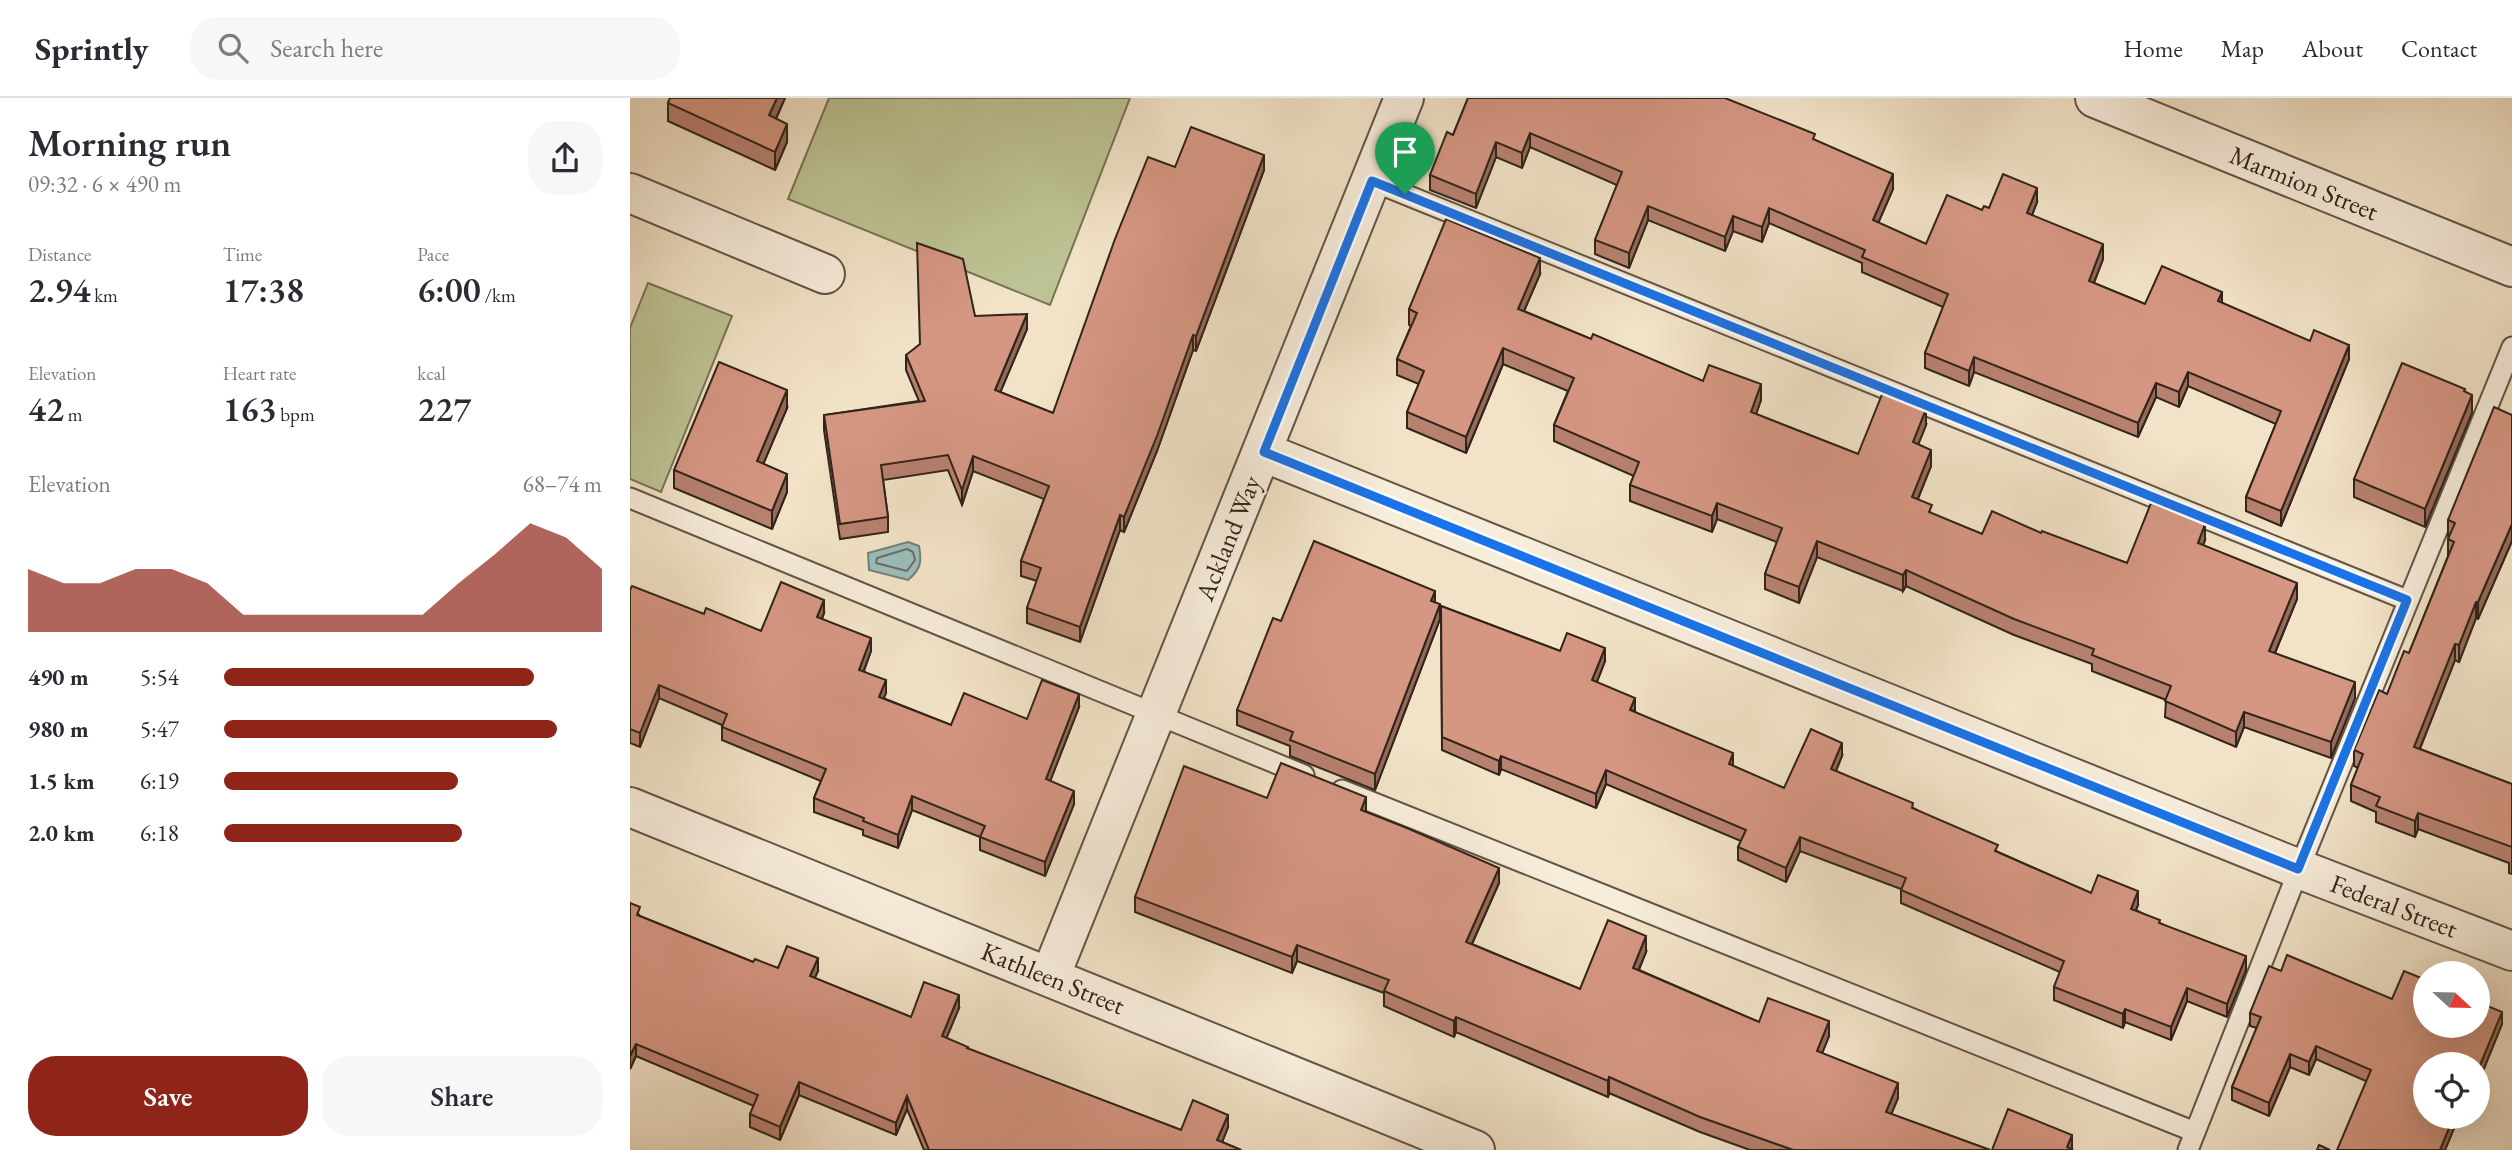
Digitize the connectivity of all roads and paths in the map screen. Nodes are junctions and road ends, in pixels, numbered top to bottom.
1 (1404, 98) edge
2 (2095, 98) edge
3 (1372, 181) junction
4 (630, 193) edge
5 (2512, 267) edge
6 (825, 274) dead end
7 (2512, 346) edge
8 (1264, 452) junction
9 (630, 498) edge
10 (2407, 600) junction
11 (1156, 715) junction
12 (630, 807) edge
13 (2298, 869) junction
14 (2512, 951) edge
15 (1050, 977) junction
16 (2191, 1141) edge
17 (1468, 1149) edge

1 - 3 street, Ackland Way
2 - 5 street, Marmion Street
3 - 8 street, Ackland Way
3 - 10 lane
4 - 6 street
7 - 10 lane
8 - 11 street, Ackland Way
8 - 13 street, Federal Street
9 - 11 lane
10 - 13 lane
11 - 15 street, Ackland Way
11 - 16 lane
12 - 15 street, Kathleen Street
13 - 14 street, Federal Street
13 - 16 lane
15 - 17 street, Kathleen Street

